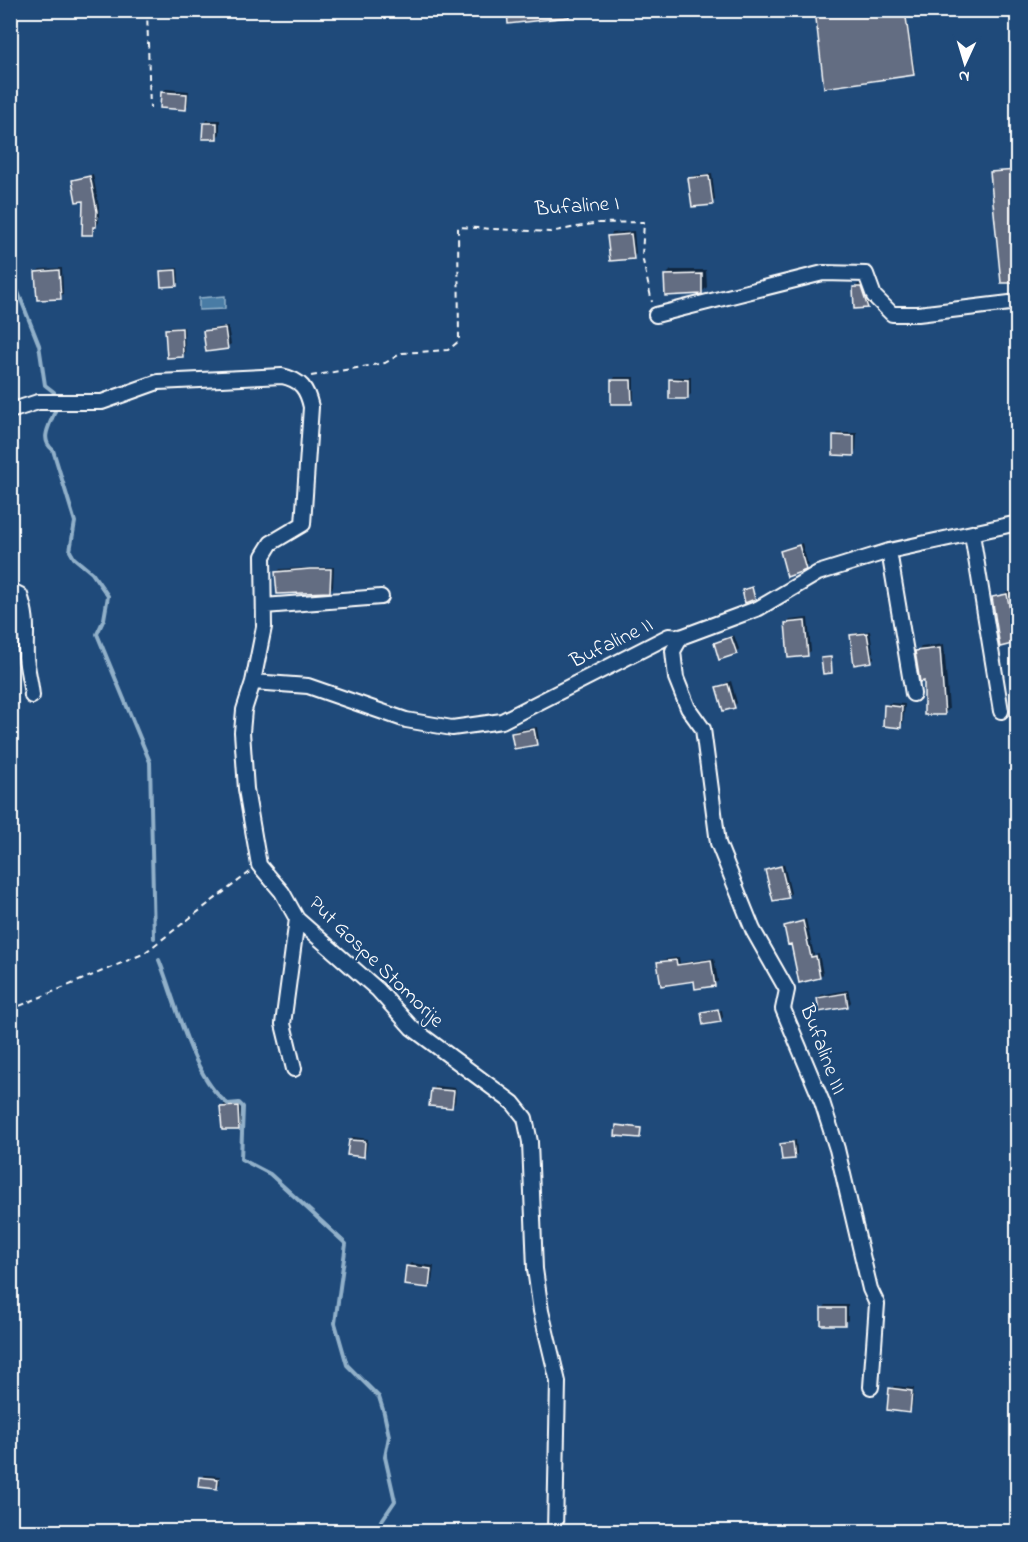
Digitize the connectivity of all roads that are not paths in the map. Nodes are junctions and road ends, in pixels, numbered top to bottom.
1 (1017, 302) edge
2 (656, 315) road end
3 (10, 411) edge
4 (1017, 522) edge
5 (972, 534) junction
6 (889, 551) junction
7 (10, 590) edge
8 (381, 597) dead end
9 (264, 606) junction
10 (681, 637) junction
11 (253, 682) junction
12 (913, 694) dead end
13 (32, 696) dead end
14 (1001, 711) dead end
15 (297, 919) junction
16 (294, 1069) dead end
17 (871, 1387) dead end
18 (555, 1532) edge

1 - 2 street
3 - 9 street
4 - 5 street, Bufaline II
5 - 6 street, Bufaline II
5 - 14 street
6 - 10 street, Bufaline II
6 - 12 street
7 - 13 street
8 - 9 street
9 - 11 street
10 - 11 street, Bufaline II
10 - 17 street, Bufaline III
11 - 15 street, Put Gospe Stomorije
15 - 16 street
15 - 18 street, Put Gospe Stomorije

